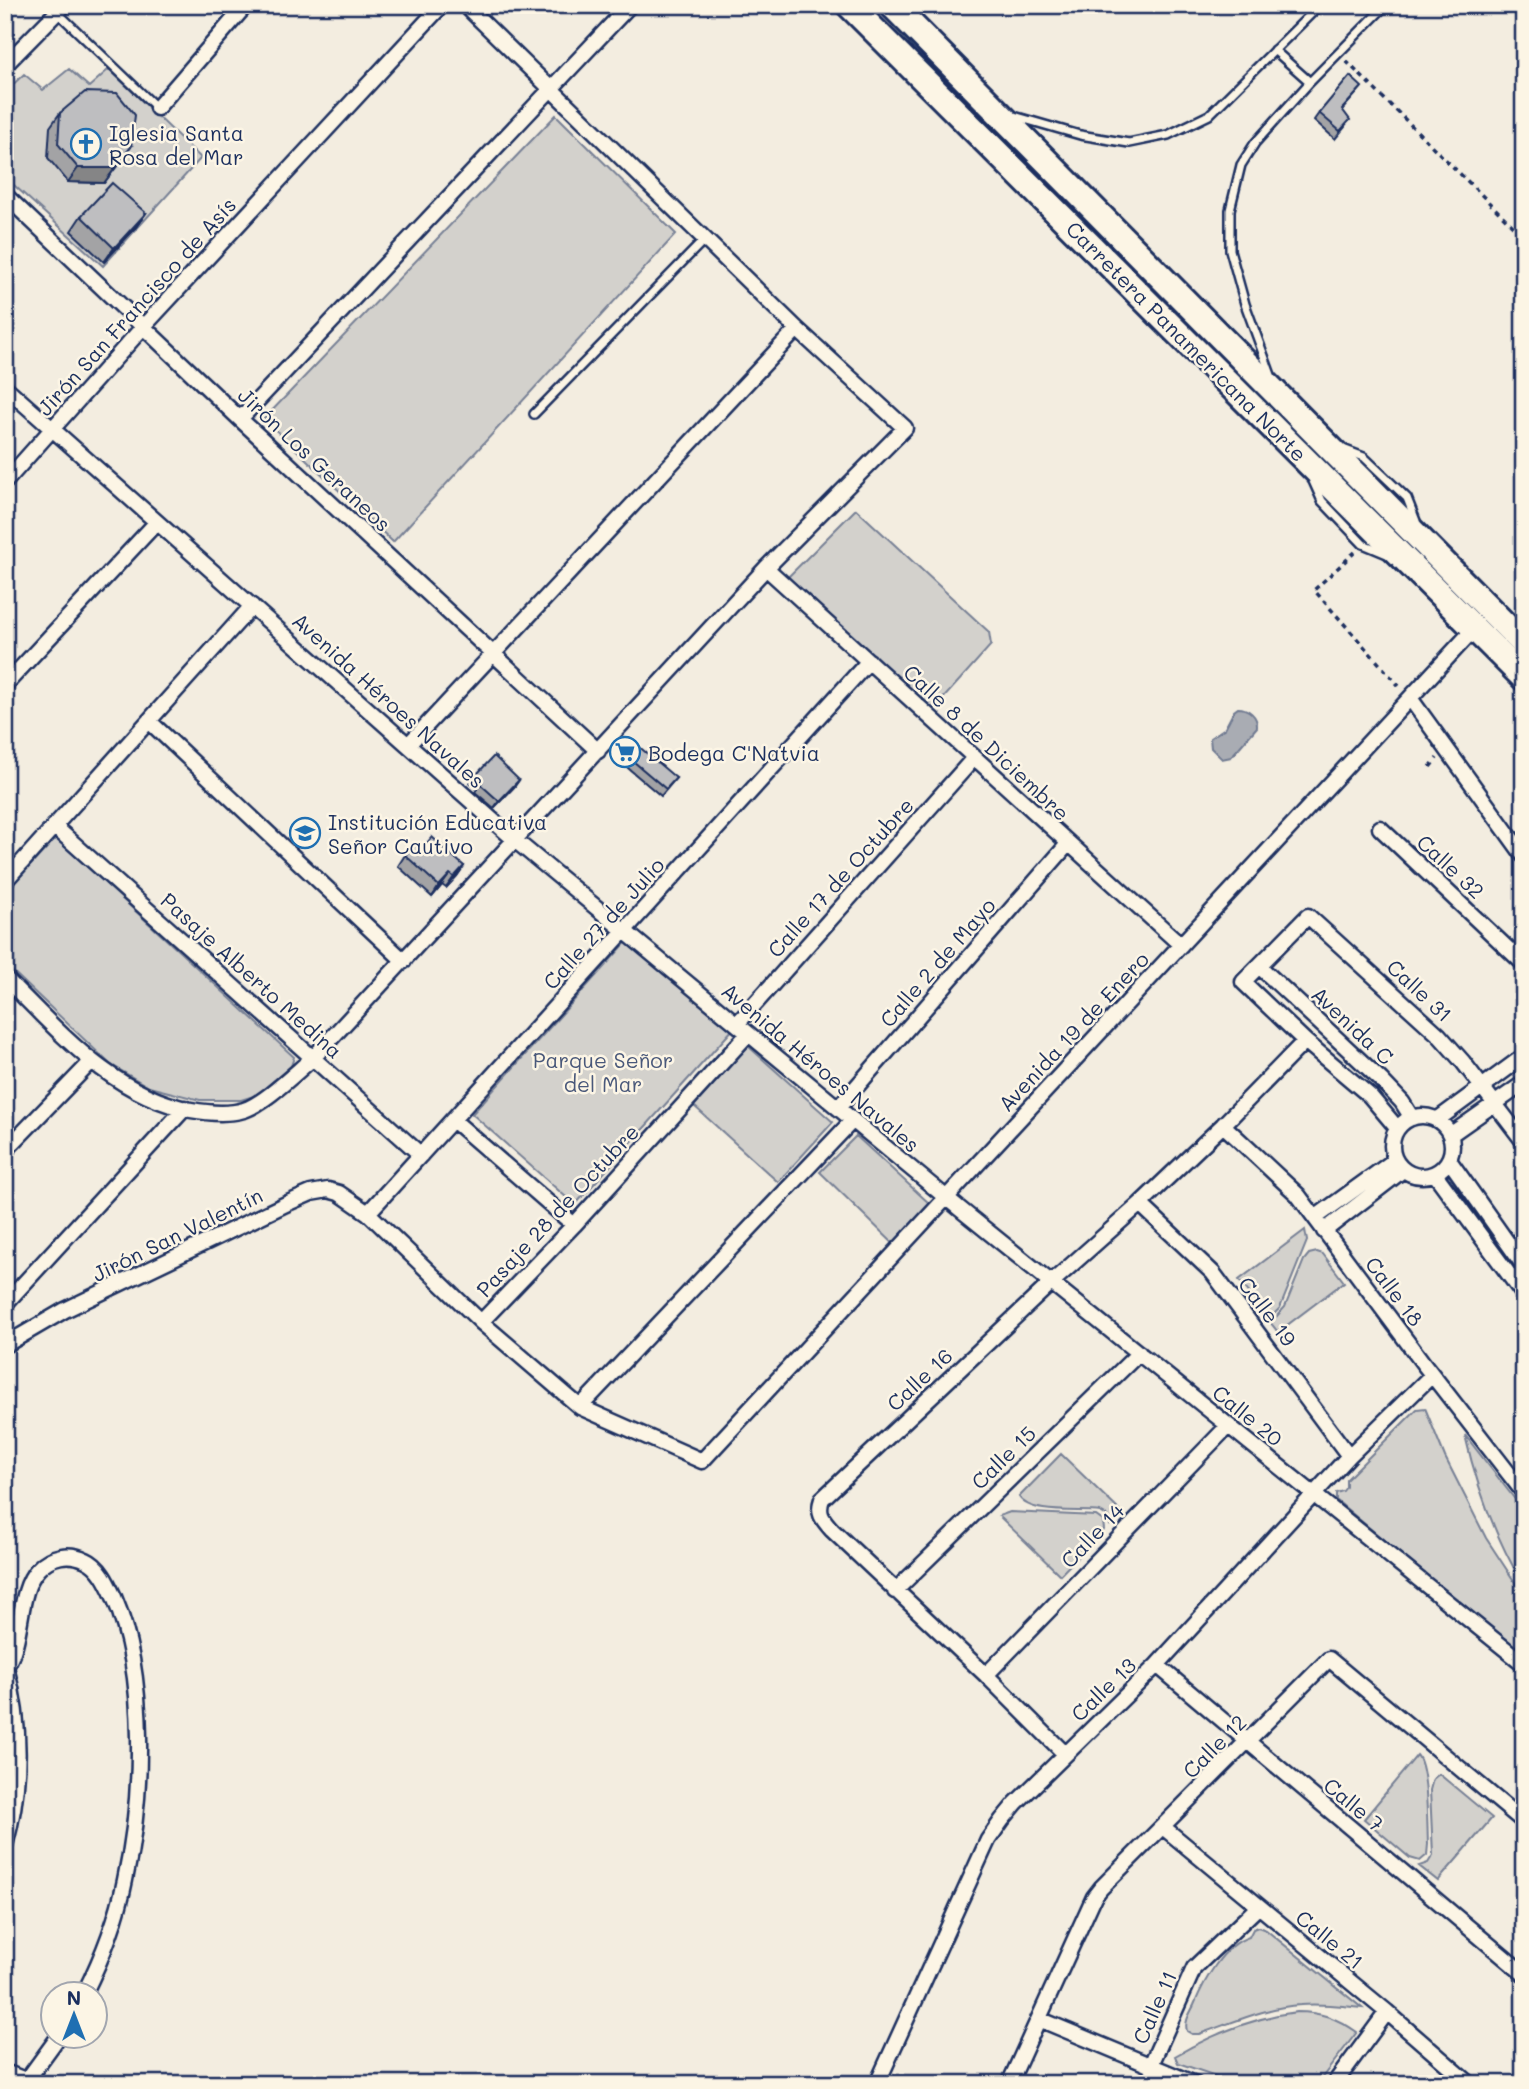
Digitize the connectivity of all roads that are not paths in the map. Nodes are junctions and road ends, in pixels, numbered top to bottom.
1 (246, 5) edge
2 (442, 5) edge
3 (465, 5) edge
4 (630, 5) edge
5 (849, 5) edge
6 (892, 5) edge
7 (1320, 5) edge
8 (1386, 5) edge
9 (60, 9) edge
10 (1275, 50) junction
11 (5, 65) edge
12 (1310, 82) junction
13 (552, 89) junction
14 (157, 108) joint
15 (998, 112) junction
16 (5, 195) edge
17 (705, 239) junction
18 (144, 326) junction
19 (797, 329) junction
20 (5, 387) edge
21 (1279, 398) junction
22 (534, 414) dead end
23 (240, 419) junction
24 (53, 429) junction
25 (5, 482) edge
26 (158, 522) junction
27 (1417, 554) junction
28 (766, 568) junction
29 (252, 606) junction
30 (1474, 629) junction
31 (1524, 644) edge
32 (493, 654) junction
33 (869, 661) junction
34 (1524, 678) edge
35 (5, 685) edge
36 (1410, 698) junction
37 (149, 721) junction
38 (408, 745) junction
39 (598, 751) junction
40 (974, 758) junction
41 (54, 827) junction
42 (1380, 828) dead end
43 (516, 841) junction
44 (1068, 844) junction
45 (1524, 856) edge
46 (5, 881) edge
47 (624, 931) junction
48 (1181, 945) junction
49 (404, 961) junction
50 (1524, 964) edge
51 (1260, 967) junction
52 (5, 978) edge
53 (742, 1029) junction
54 (1305, 1041) junction
55 (1524, 1056) edge
56 (313, 1058) junction
57 (91, 1062) junction
58 (1524, 1083) edge
59 (1481, 1086) junction
60 (1495, 1104) junction
61 (185, 1108) junction
62 (838, 1108) junction
63 (1412, 1118) junction
64 (453, 1120) junction
65 (853, 1120) junction
66 (1437, 1120) junction
67 (1223, 1125) junction
68 (1397, 1128) junction
69 (1450, 1135) junction
70 (1524, 1142) edge
71 (5, 1152) edge
72 (421, 1156) junction
73 (1449, 1160) junction
74 (1399, 1165) junction
75 (1435, 1174) junction
76 (947, 1198) junction
77 (1140, 1204) junction
78 (368, 1213) junction
79 (1315, 1218) junction
80 (574, 1225) junction
81 (1324, 1231) junction
82 (1524, 1266) edge
83 (1051, 1283) junction
84 (1524, 1295) edge
85 (5, 1304) edge
86 (481, 1322) junction
87 (5, 1345) edge
88 (1139, 1353) junction
89 (1432, 1375) junction
90 (580, 1407) junction
91 (1228, 1426) junction
92 (1349, 1456) junction
93 (702, 1461) joint
94 (1524, 1493) edge
95 (1315, 1495) junction
96 (895, 1591) junction
97 (1524, 1664) edge
98 (1157, 1665) junction
99 (6, 1668) edge
100 (986, 1675) junction
101 (1248, 1742) junction
102 (1065, 1754) junction
103 (10, 1815) edge
104 (1524, 1822) edge
105 (1163, 1827) junction
106 (5, 1846) edge
107 (1258, 1907) junction
108 (1524, 1974) edge
109 (90, 1980) edge
110 (1387, 2012) junction
111 (1039, 2019) junction
112 (50, 2050) edge
113 (1150, 2067) junction
114 (5, 2072) edge
115 (31, 2082) edge
116 (877, 2084) edge
117 (1009, 2084) edge
118 (1195, 2084) edge
119 (1334, 2084) edge
120 (1470, 2084) edge

1 - 14 street
2 - 18 street, Jirón San Francisco de Asís
3 - 13 street
4 - 13 street
5 - 27 highway, Carretera Panamericana Norte
6 - 15 highway, Carretera Panamericana Norte
7 - 10 lane
8 - 12 lane
9 - 11 street
9 - 14 lane
10 - 12 lane
10 - 15 lane
12 - 21 lane
13 - 17 street
13 - 23 street
15 - 21 highway, Carretera Panamericana Norte
16 - 18 street, Jirón Los Geraneos
17 - 19 street
17 - 22 lane
18 - 23 street, Jirón Los Geraneos
18 - 24 street, Jirón San Francisco de Asís
19 - 28 street
19 - 32 street
20 - 24 street, Avenida Héroes Navales
21 - 27 highway, Carretera Panamericana Norte
23 - 32 street, Jirón Los Geraneos
24 - 25 street, Jirón San Francisco de Asís
24 - 26 street, Avenida Héroes Navales
26 - 29 street, Avenida Héroes Navales
26 - 35 street
27 - 30 highway, Carretera Panamericana Norte
27 - 31 highway, Carretera Panamericana Norte
28 - 33 street, Calle 8 de Diciembre
28 - 39 street
29 - 37 street
29 - 38 street, Avenida Héroes Navales
30 - 34 highway, Carretera Panamericana Norte
30 - 36 street, Avenida 19 de Enero
32 - 38 street
32 - 39 street, Jirón Los Geraneos
33 - 40 street, Calle 8 de Diciembre
33 - 47 street, Calle 27 de Julio
36 - 45 street
36 - 48 street, Avenida 19 de Enero
37 - 41 street
37 - 49 street
38 - 43 street, Avenida Héroes Navales
39 - 43 street
40 - 44 street, Calle 8 de Diciembre
40 - 53 street, Calle 17 de Octubre
41 - 46 street
41 - 56 street, Pasaje Alberto Medina
42 - 50 street, Calle 32
43 - 47 street, Avenida Héroes Navales
43 - 49 street
44 - 48 street, Calle 8 de Diciembre
44 - 62 street, Calle 2 de Mayo
47 - 53 street, Avenida Héroes Navales
47 - 64 street, Calle 27 de Julio
48 - 76 street, Avenida 19 de Enero
49 - 56 street
51 - 54 street, Avenida C
51 - 59 street, Calle 31
51 - 63 street, Avenida C
52 - 57 street
53 - 62 street, Avenida Héroes Navales
53 - 80 street, Pasaje 28 de Octubre
54 - 67 street, Calle 16
54 - 68 street, Avenida C
55 - 59 street
56 - 61 street
56 - 72 street, Pasaje Alberto Medina
57 - 61 street
57 - 71 street
58 - 60 street
59 - 60 street, Calle 31
59 - 66 street
60 - 69 street
60 - 70 street, Calle 31
61 - 85 street
62 - 65 street, Avenida Héroes Navales
63 - 66 street
63 - 68 street
64 - 72 street, Calle 27 de Julio
64 - 80 street
65 - 76 street, Avenida Héroes Navales
65 - 90 street
66 - 69 street
67 - 77 street, Calle 16
67 - 79 street, Calle 18
68 - 74 street
69 - 73 street
72 - 78 street, Calle 27 de Julio
73 - 75 street
73 - 82 street
74 - 75 street
74 - 79 street
74 - 81 street
75 - 84 street
76 - 83 street, Calle 20
76 - 93 street, Avenida 19 de Enero
77 - 83 street, Calle 16
77 - 92 street, Calle 19
78 - 86 street, Jirón San Valentín
78 - 87 street, Jirón San Valentín
79 - 81 street, Calle 18
80 - 86 street, Pasaje 28 de Octubre
81 - 89 street, Calle 18
83 - 88 street, Calle 20
83 - 96 street, Calle 16
86 - 90 street, Jirón San Valentín
88 - 91 street, Calle 20
88 - 96 street, Calle 15
89 - 92 street, Calle 13
89 - 94 street, Calle 18
90 - 93 street, Jirón San Valentín
91 - 95 street, Calle 20
91 - 100 street, Calle 14
92 - 95 street, Calle 13
95 - 97 street, Calle 20
95 - 98 street, Calle 13
96 - 100 street, Calle 16
98 - 101 street, Calle 7
98 - 102 street, Calle 13
99 - 103 street
99 - 109 street
100 - 102 street, Calle 16
101 - 104 street, Calle 12
101 - 105 street, Calle 12
101 - 108 street, Calle 7
102 - 116 street, Calle 13
103 - 106 street
105 - 107 street, Calle 21
105 - 111 street, Calle 12
107 - 110 street, Calle 21
107 - 113 street, Calle 11
110 - 119 street
110 - 120 street, Calle 21
111 - 113 street
111 - 117 street, Calle 12
112 - 115 street
113 - 118 street
114 - 115 street

